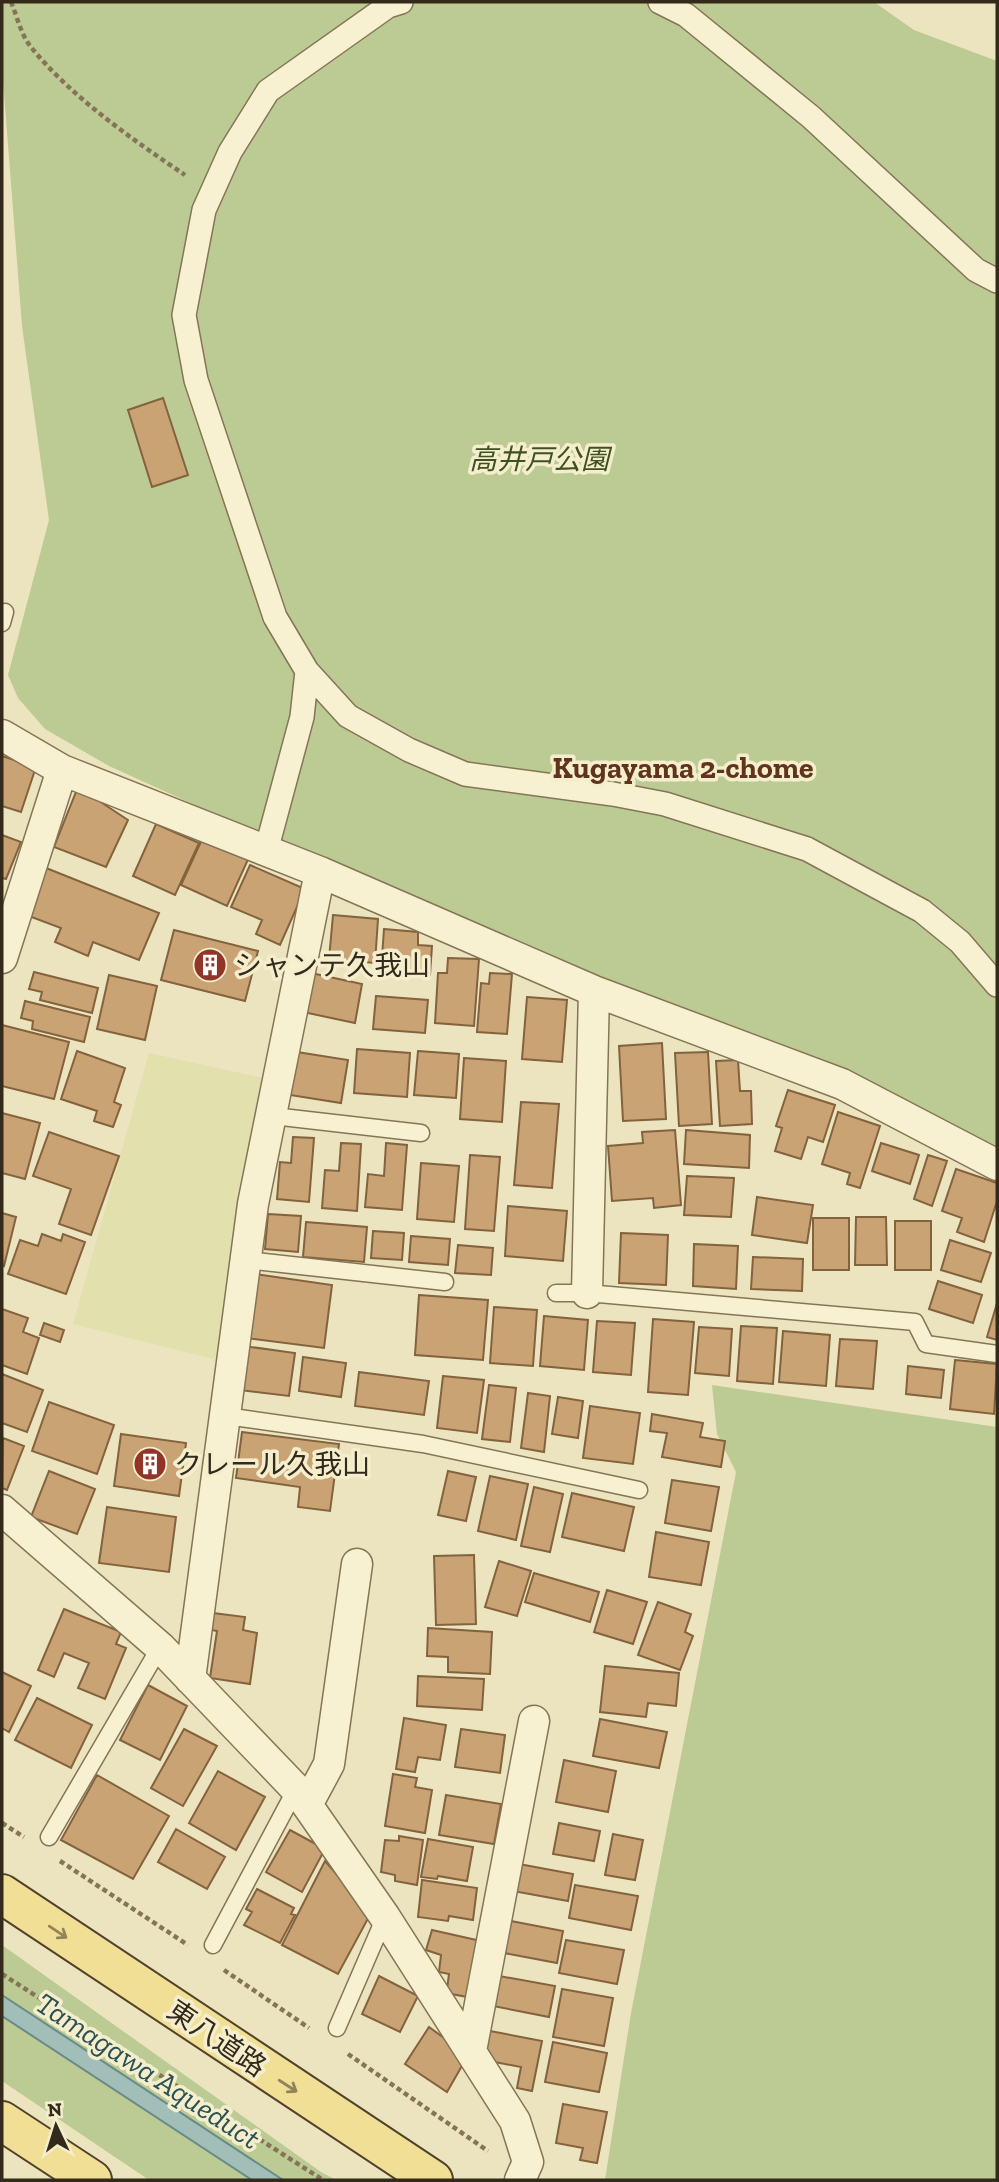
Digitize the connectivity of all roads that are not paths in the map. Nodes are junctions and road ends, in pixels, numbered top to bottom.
1 (401, 2) edge
2 (660, 2) edge
3 (997, 281) edge
4 (307, 671) junction
5 (2, 735) edge
6 (62, 770) junction
7 (266, 851) junction
8 (320, 872) junction
9 (2, 958) edge
10 (997, 985) edge
11 (594, 991) junction
12 (273, 1116) junction
13 (421, 1133) dead end
14 (997, 1165) edge
15 (246, 1260) junction
16 (445, 1282) dead end
17 (556, 1293) dead end
18 (587, 1293) junction
19 (997, 1354) edge
20 (226, 1416) junction
21 (639, 1490) dead end
22 (2, 1510) edge
23 (356, 1564) dead end
24 (160, 1647) junction
25 (190, 1679) junction
26 (534, 1721) dead end
27 (302, 1797) junction
28 (49, 1837) dead end
29 (2, 1894) edge
30 (386, 1917) junction
31 (213, 1945) dead end
32 (337, 2028) dead end
33 (471, 2051) junction
34 (2, 2121) edge
35 (522, 2178) edge
36 (92, 2180) edge
37 (433, 2180) edge

1 - 4 street
2 - 3 street
4 - 7 street
4 - 10 street
5 - 6 street
6 - 7 street
6 - 9 street
7 - 8 street
8 - 11 street
8 - 12 street
11 - 14 street
11 - 18 street
12 - 13 lane
12 - 15 street
15 - 16 lane
15 - 20 street
17 - 18 lane
18 - 19 lane
20 - 21 lane
20 - 25 street
22 - 24 street
23 - 27 street
24 - 25 street
24 - 28 lane
25 - 27 street
26 - 33 street
27 - 30 street
27 - 31 lane
29 -> 37 main road, 東八道路
30 - 32 lane
30 - 33 street
33 - 35 street
34 - 36 main road

